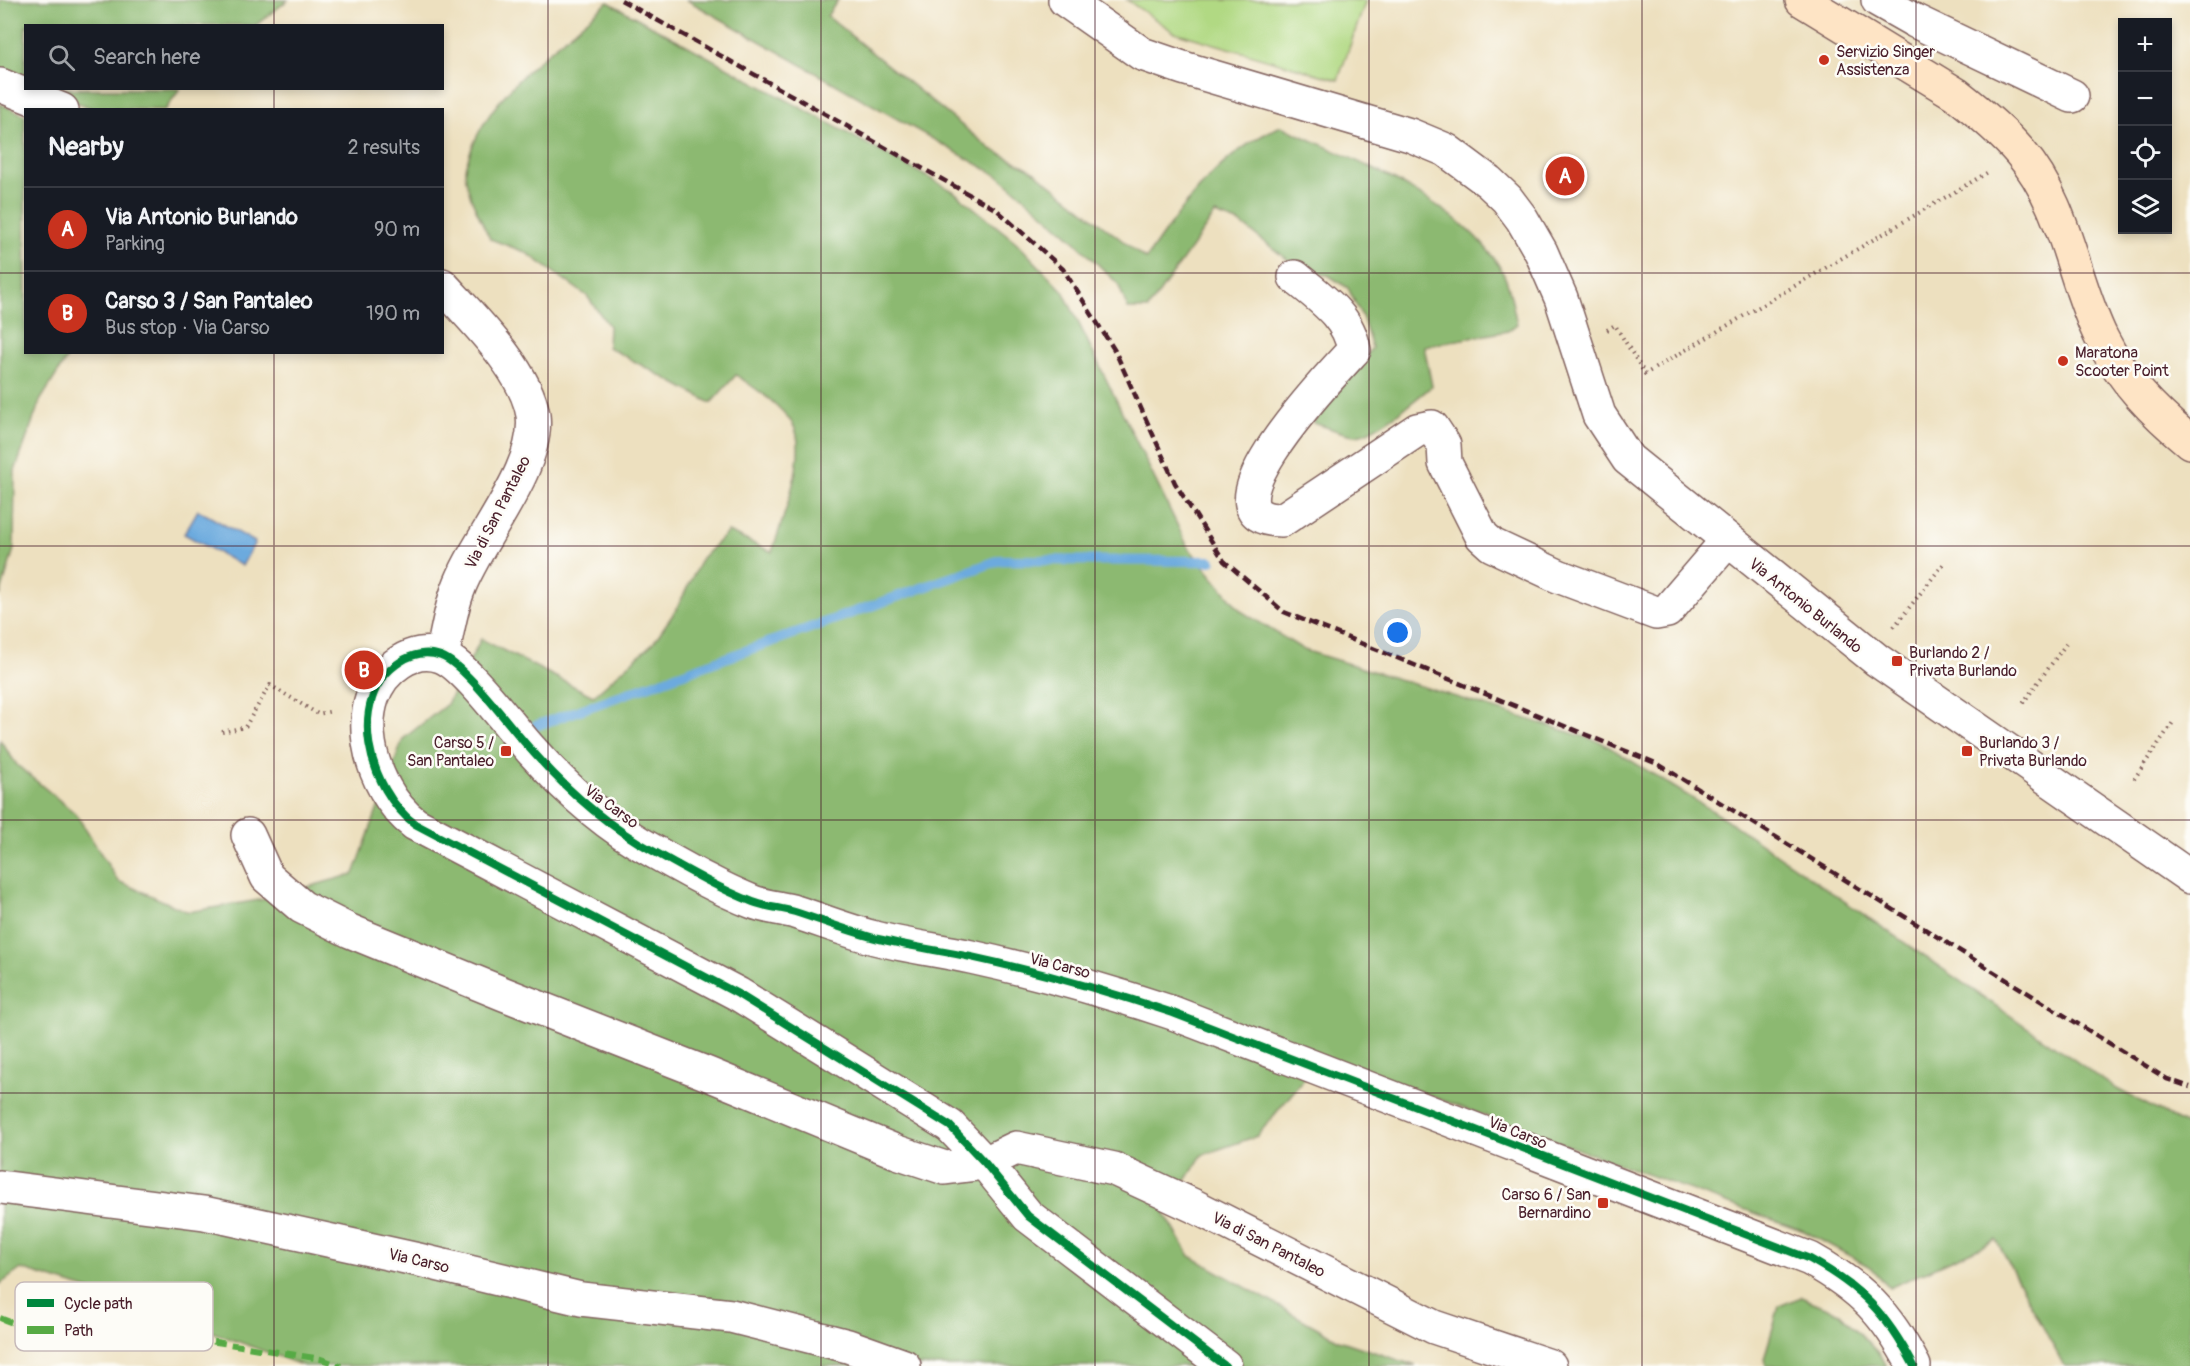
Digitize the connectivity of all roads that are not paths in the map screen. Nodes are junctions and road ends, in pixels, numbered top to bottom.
1 (1065, 0) edge
2 (1802, 0) edge
3 (1878, 0) edge
4 (0, 85) edge
5 (2073, 96) dead end
6 (57, 108) edge
7 (1295, 277) dead end
8 (444, 287) edge
9 (2190, 442) edge
10 (1727, 541) junction
11 (442, 656) junction
12 (248, 835) dead end
13 (2190, 878) edge
14 (985, 1163) junction
15 (0, 1187) edge
16 (903, 1366) edge
17 (1225, 1366) edge
18 (1550, 1366) edge
19 (1914, 1366) edge

1 - 10 street, Via Antonio Burlando
2 - 9 main road
3 - 5 street
4 - 6 street
7 - 10 street
8 - 11 street, Via di San Pantaleo
10 - 13 street, Via Antonio Burlando
11 - 14 street
11 - 19 street, Via Carso
12 - 14 street
14 - 17 street
14 - 18 street, Via di San Pantaleo
15 - 16 street, Via Carso

